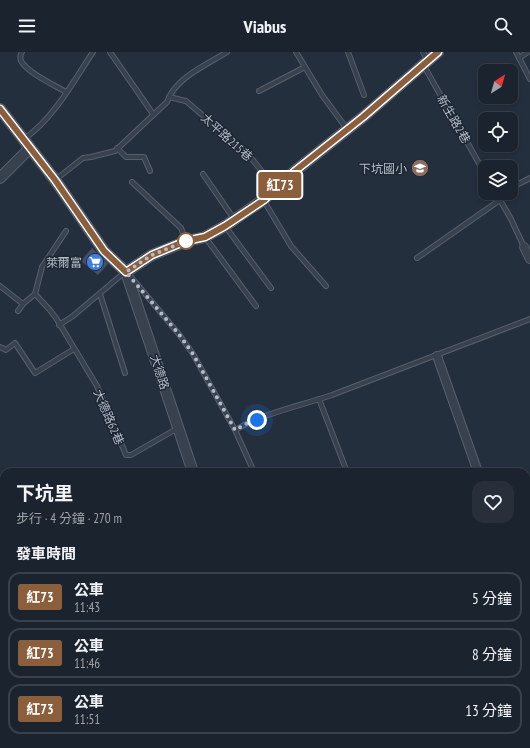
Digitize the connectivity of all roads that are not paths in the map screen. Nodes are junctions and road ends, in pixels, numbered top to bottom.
1 (22, 52) edge
2 (93, 52) edge
3 (110, 52) edge
4 (226, 52) edge
5 (296, 52) edge
6 (348, 52) edge
7 (438, 52) edge
8 (516, 52) edge
9 (528, 52) edge
10 (519, 58) junction
11 (424, 59) edge
12 (305, 67) junction
13 (530, 79) edge
14 (259, 91) dead end
15 (66, 92) junction
16 (364, 95) dead end
17 (169, 97) junction
18 (0, 109) edge
19 (154, 114) junction
20 (347, 130) junction
21 (27, 144) junction
22 (117, 148) junction
23 (478, 161) edge
24 (150, 171) dead end
25 (203, 174) dead end
26 (0, 178) edge
27 (530, 178) edge
28 (55, 180) junction
29 (132, 182) dead end
30 (518, 184) edge
31 (276, 189) junction
32 (264, 200) junction
33 (500, 200) joint
34 (234, 219) junction
35 (225, 226) junction
36 (66, 231) dead end
37 (205, 237) junction
38 (186, 241) junction
39 (524, 247) joint
40 (418, 258) dead end
41 (530, 259) edge
42 (126, 272) junction
43 (0, 286) edge
44 (326, 286) dead end
45 (272, 288) dead end
46 (35, 294) junction
47 (100, 294) junction
48 (23, 304) junction
49 (256, 306) dead end
50 (18, 311) dead end
51 (530, 319) edge
52 (59, 325) junction
53 (0, 347) edge
54 (74, 349) junction
55 (437, 356) junction
56 (125, 373) dead end
57 (319, 399) junction
58 (179, 428) junction
59 (235, 430) junction
60 (192, 468) edge
61 (252, 468) edge
62 (345, 468) edge
63 (477, 468) edge

1 - 15 lane
2 - 15 lane
3 - 19 lane
4 - 17 lane
5 - 12 lane
6 - 16 lane
7 - 11 street
8 - 10 lane
9 - 10 lane
10 - 13 lane
11 - 20 street
11 - 23 lane, 新生路2巷
12 - 14 lane
12 - 20 lane
15 - 21 lane
17 - 19 lane
17 - 31 lane, 太平路215巷
18 - 21 street
19 - 22 lane
20 - 31 street
21 - 26 street
21 - 28 street
22 - 24 lane
22 - 28 lane
25 - 34 lane
27 - 30 lane
28 - 42 street
29 - 38 lane
31 - 32 street
32 - 34 street
32 - 44 lane
33 - 39 lane
33 - 40 lane
34 - 35 street
35 - 37 street
35 - 45 lane
36 - 46 lane
37 - 38 street
37 - 49 lane
38 - 42 street
39 - 41 street
42 - 47 lane
42 - 58 street, 大德路
42 - 59 lane
43 - 48 lane
46 - 48 lane
46 - 52 lane
47 - 52 lane
47 - 56 lane
48 - 50 lane
51 - 55 lane
52 - 54 lane
53 - 54 lane
54 - 58 lane, 大德路62巷
55 - 57 lane
55 - 63 street
57 - 59 lane
57 - 62 lane
58 - 60 street, 大德路
59 - 61 lane

